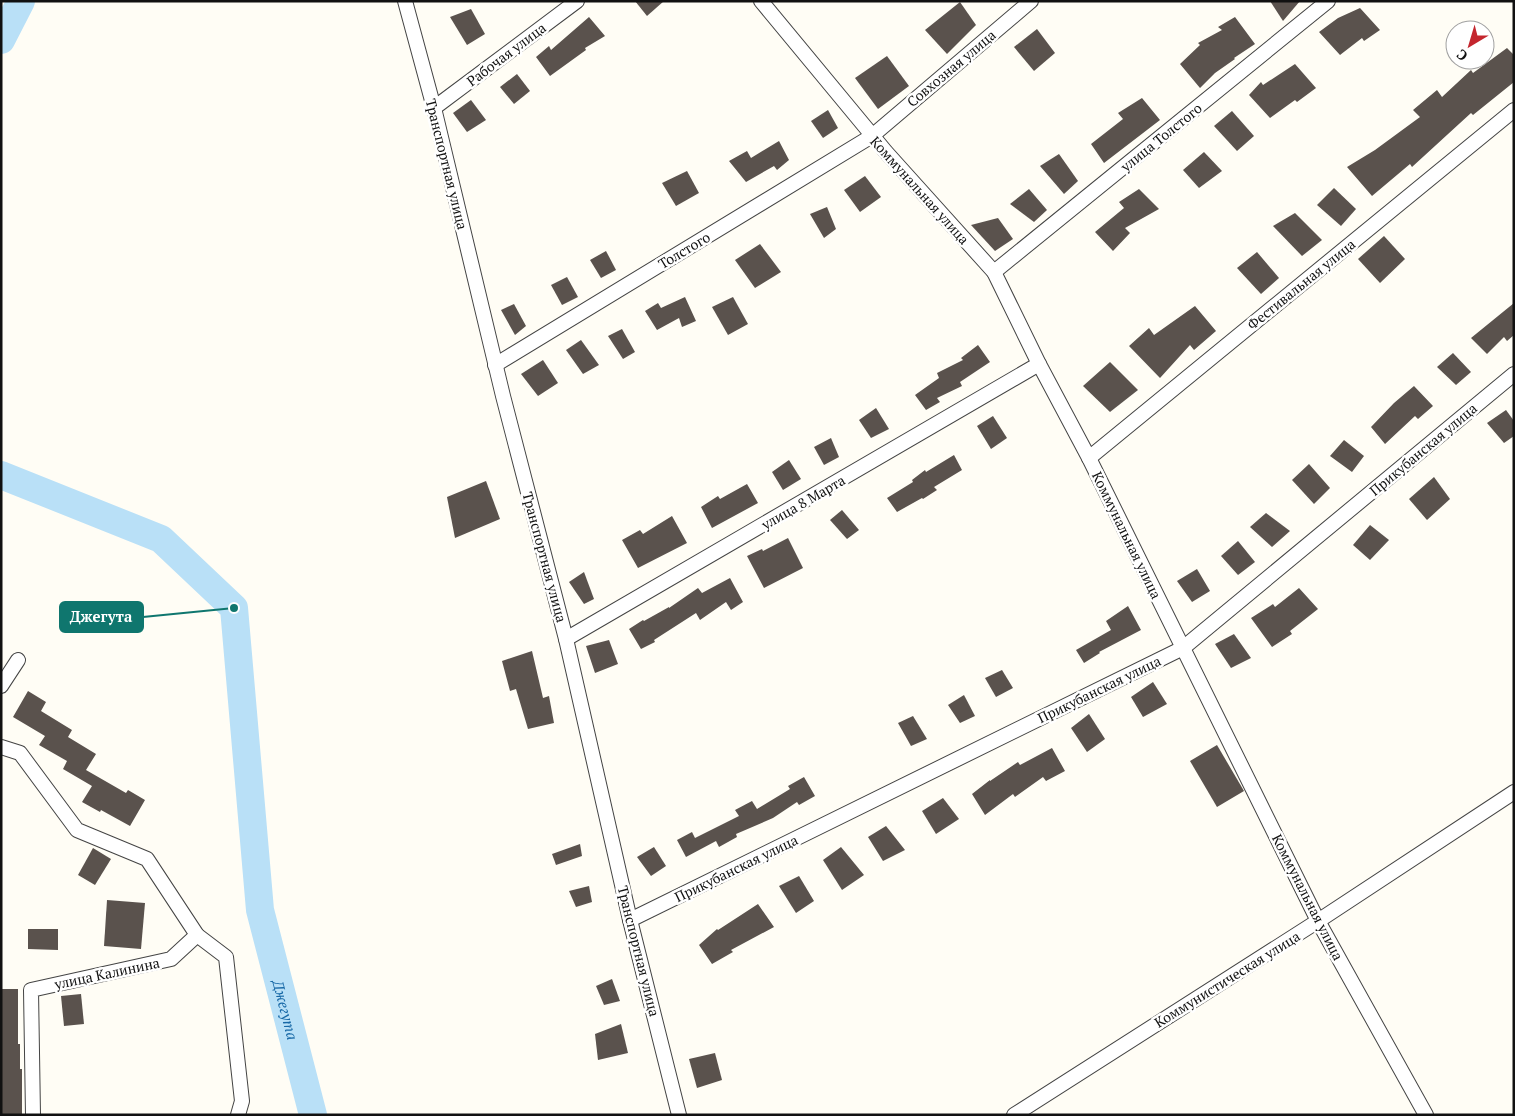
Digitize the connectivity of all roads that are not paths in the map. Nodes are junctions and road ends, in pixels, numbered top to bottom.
1 (405, 1) edge
2 (577, 1) edge
3 (761, 1) edge
4 (1031, 1) edge
5 (1328, 1) edge
6 (434, 108) junction
7 (1514, 110) edge
8 (872, 136) junction
9 (994, 272) junction
10 (1039, 364) junction
11 (495, 365) junction
12 (1514, 374) edge
13 (1089, 458) junction
14 (566, 639) junction
15 (1183, 648) junction
16 (18, 660) dead end
17 (1, 686) edge
18 (1, 747) edge
19 (1514, 792) edge
20 (630, 920) junction
21 (1318, 922) junction
22 (196, 935) junction
23 (34, 1115) edge
24 (238, 1115) edge
25 (679, 1115) edge
26 (1014, 1115) edge
27 (1426, 1115) edge

1 - 6 street, Транспортная улица
2 - 6 street, Рабочая улица
3 - 8 street, Коммунальная улица
4 - 8 street, Совхозная улица
5 - 9 street, улица Толстого
6 - 11 street, Транспортная улица
7 - 13 street, Фестивальная улица
8 - 9 street, Коммунальная улица
8 - 11 street, Толстого
9 - 10 street, Коммунальная улица
10 - 13 street, Коммунальная улица
10 - 14 street, улица 8 Марта
11 - 14 street, Транспортная улица
12 - 15 street, Прикубанская улица
13 - 15 street, Коммунальная улица
14 - 20 street, Транспортная улица
15 - 20 street, Прикубанская улица
15 - 21 street, Коммунальная улица
16 - 17 street
18 - 22 street
19 - 21 street, Коммунистическая улица
20 - 25 street, Транспортная улица
21 - 26 street, Коммунистическая улица
21 - 27 street, Коммунальная улица
22 - 23 street, улица Калинина
22 - 24 street

